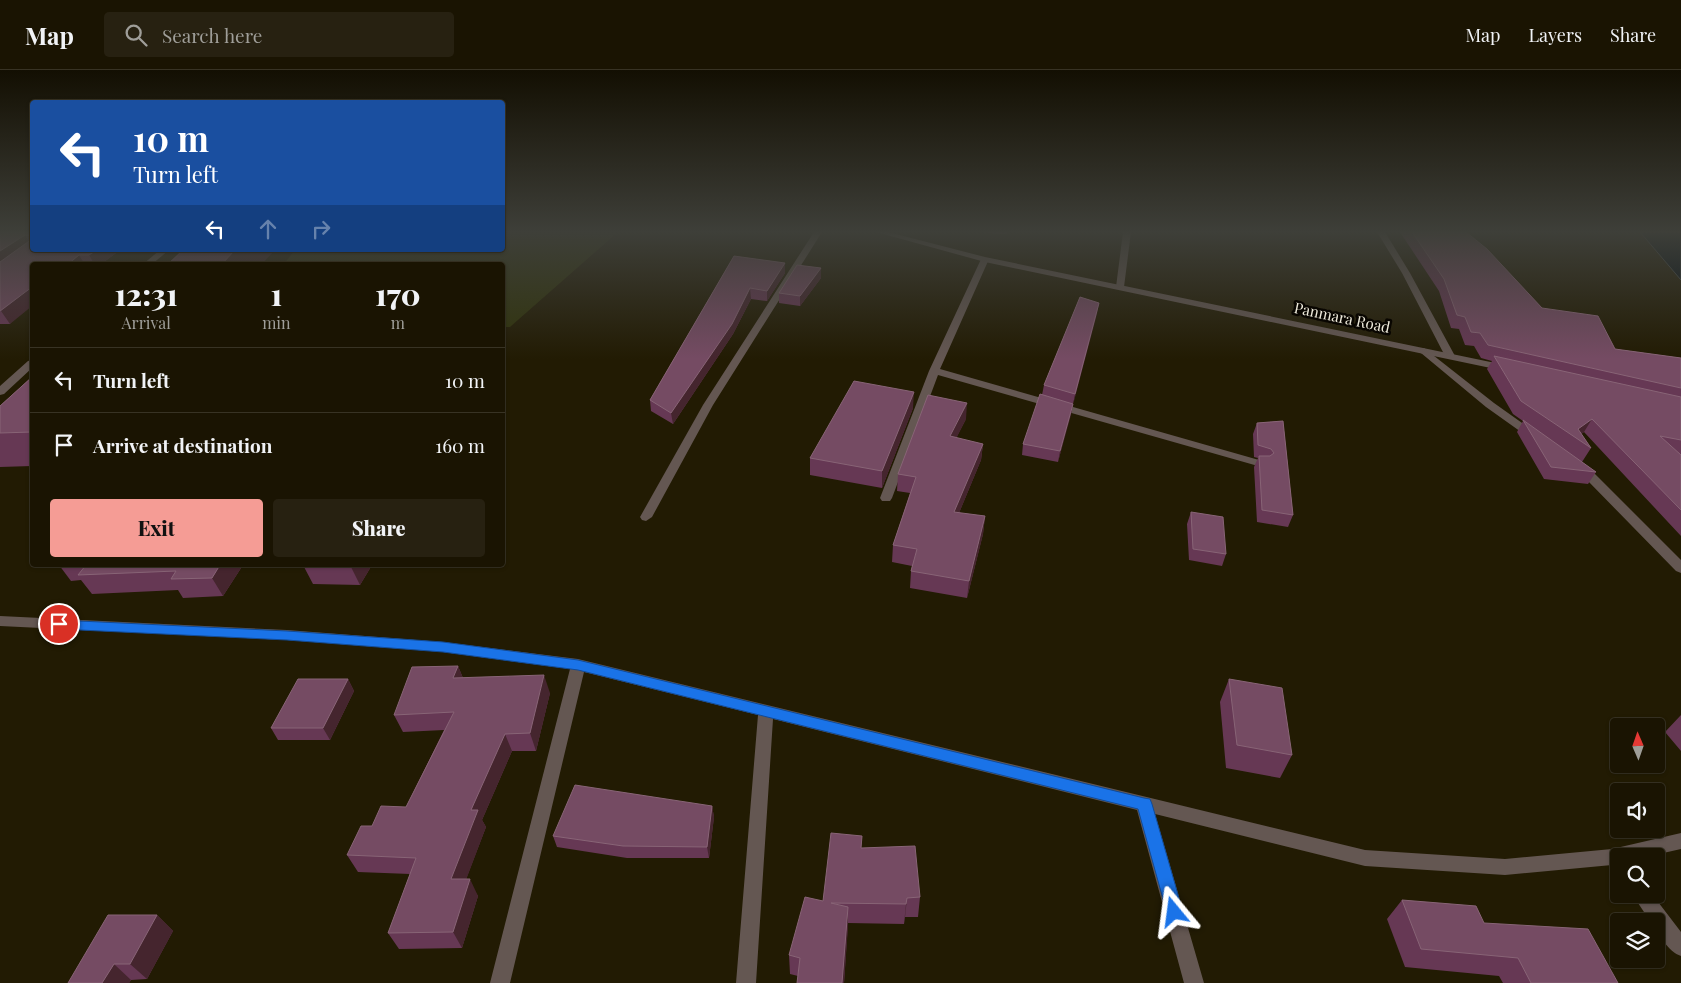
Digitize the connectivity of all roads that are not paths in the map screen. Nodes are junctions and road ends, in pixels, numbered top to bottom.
1 (791, 275) edge
2 (978, 275) edge
3 (1060, 275) edge
4 (1122, 275) edge
5 (1407, 275) edge
6 (1120, 287) junction
7 (1424, 350) junction
8 (1450, 356) junction
9 (30, 365) edge
10 (934, 371) junction
11 (1518, 371) edge
12 (0, 392) edge
13 (1544, 444) edge
14 (1568, 461) edge
15 (1262, 464) edge
16 (886, 498) dead end
17 (646, 518) dead end
18 (1681, 568) edge
19 (0, 621) edge
20 (578, 665) junction
21 (766, 712) junction
22 (1144, 804) junction
23 (1681, 841) edge
24 (1658, 848) edge
25 (1610, 861) edge
26 (1647, 903) edge
27 (1681, 947) edge
28 (500, 983) edge
29 (746, 983) edge
30 (1194, 983) edge

1 - 17 street
2 - 10 street
3 - 6 street, Panmara Road
4 - 6 street
5 - 8 street
6 - 7 street, Panmara Road
7 - 8 street, Panmara Road
7 - 13 street
8 - 11 street, Panmara Road
9 - 12 street
10 - 15 street
10 - 16 street
14 - 18 street
19 - 20 street
20 - 21 street
20 - 28 street
21 - 22 street
21 - 29 street
22 - 25 street
22 - 30 street
23 - 24 street
26 - 27 street

